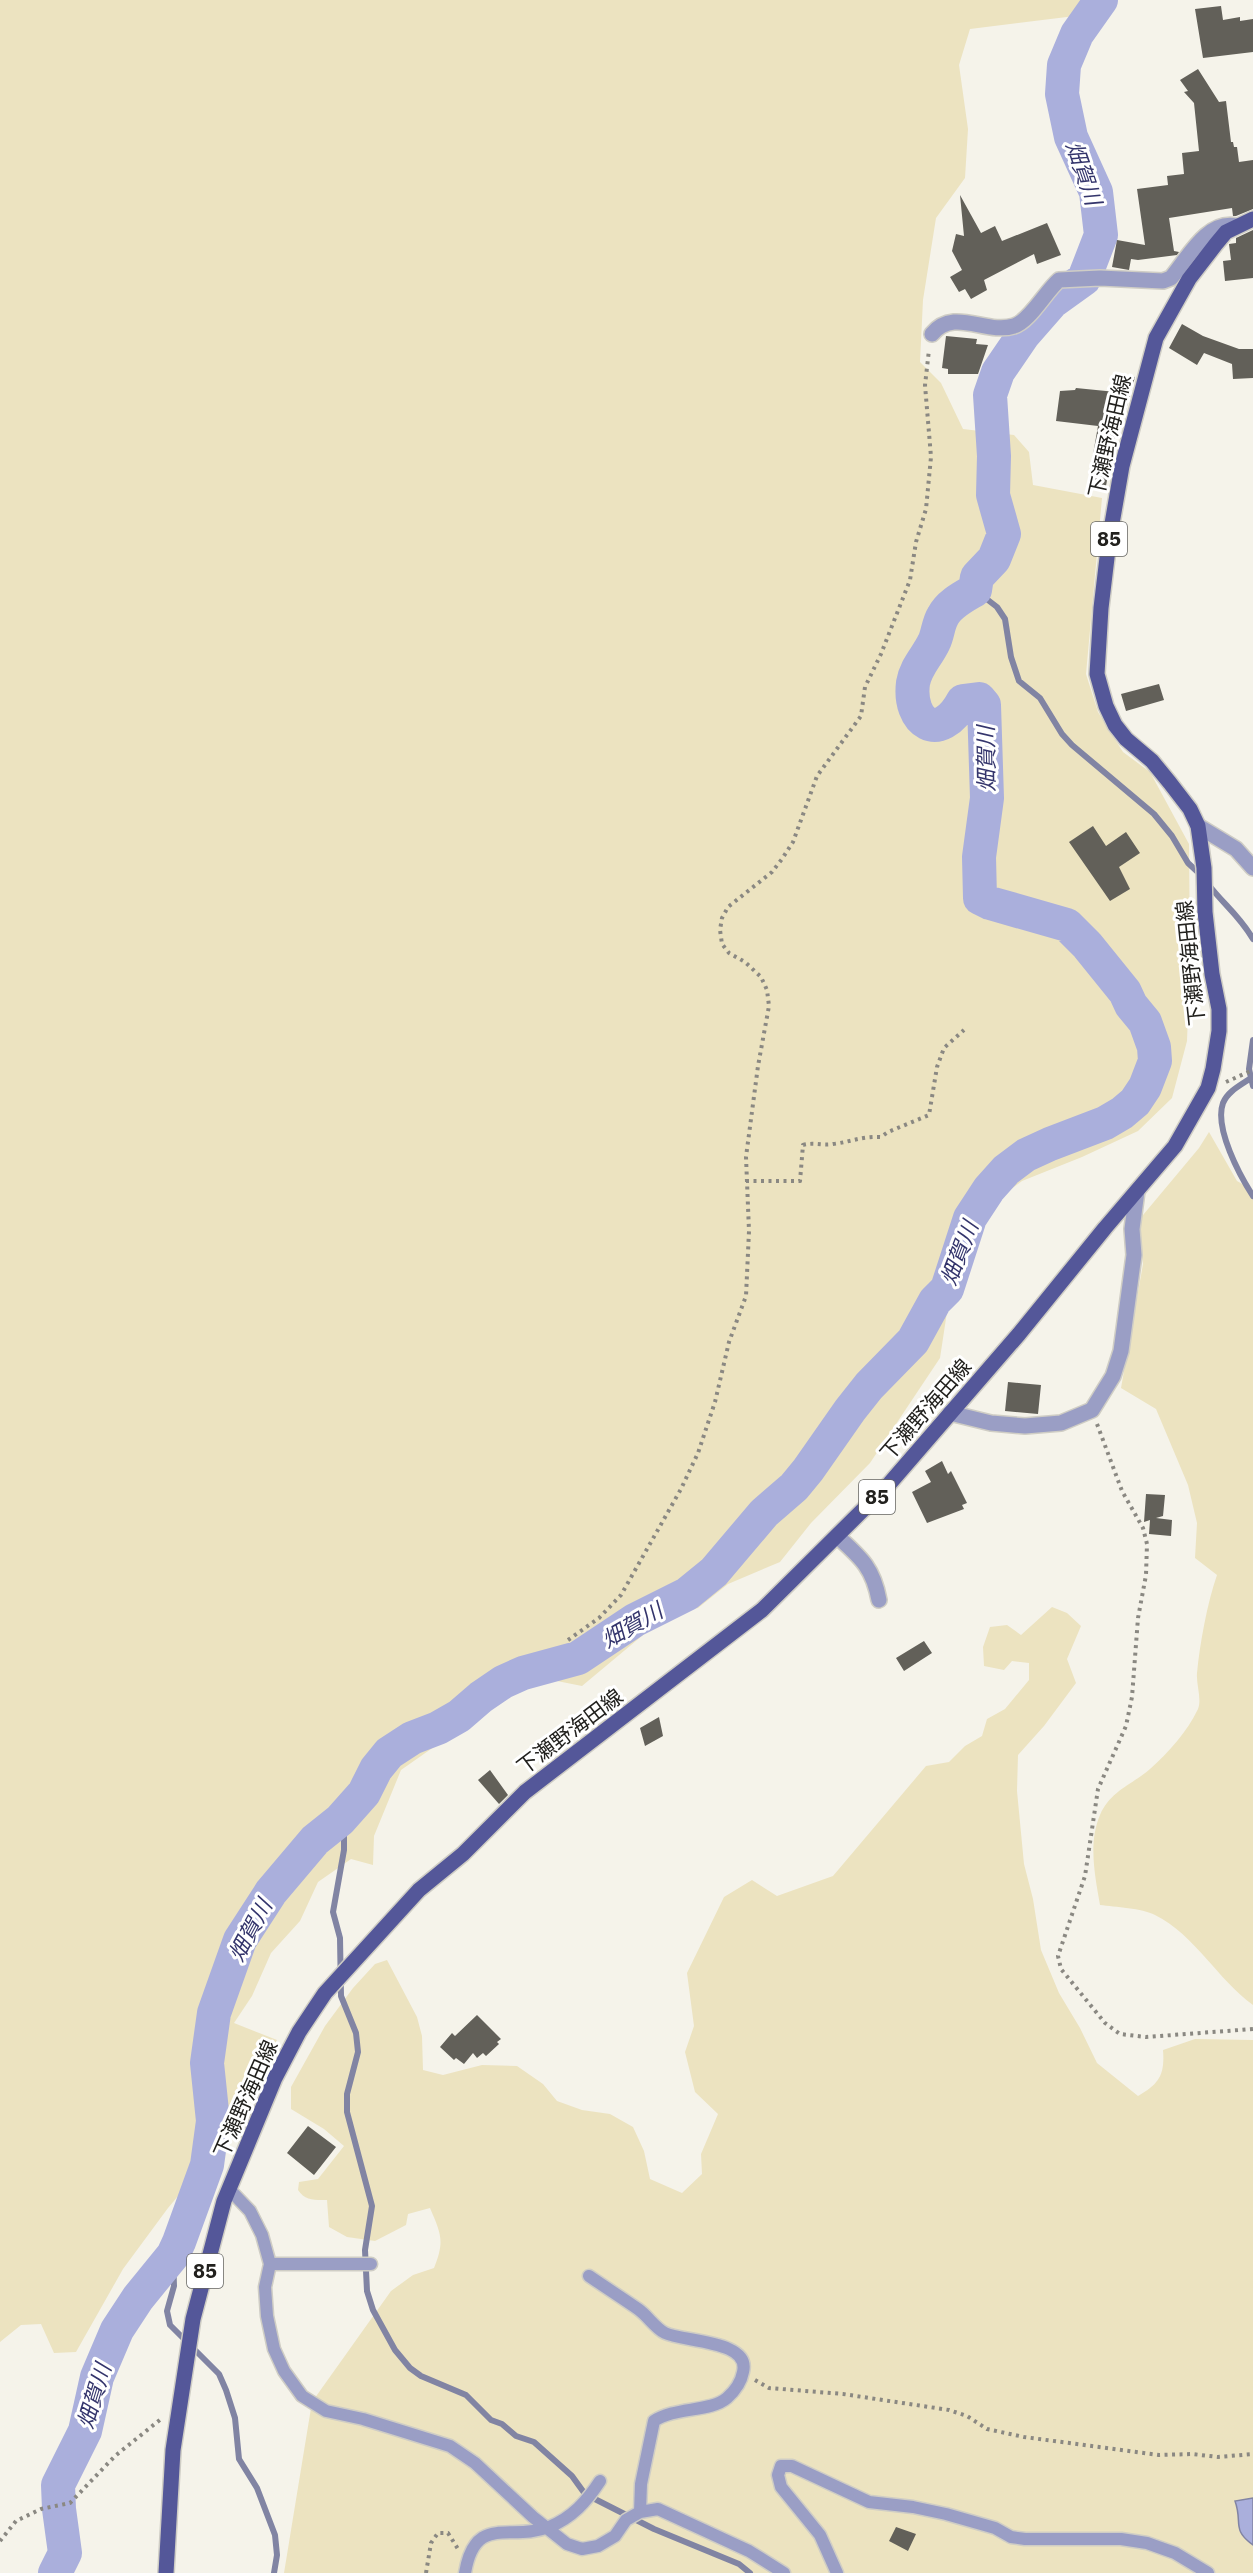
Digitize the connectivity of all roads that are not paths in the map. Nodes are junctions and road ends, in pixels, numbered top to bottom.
1 (1253, 219) edge
2 (1236, 226) junction
3 (932, 334) road end
4 (1198, 826) junction
5 (1253, 868) edge
6 (1137, 1191) junction
7 (950, 1413) junction
8 (837, 1536) junction
9 (879, 1600) dead end
10 (229, 2189) junction
11 (270, 2264) junction
12 (371, 2264) dead end
13 (589, 2276) dead end
14 (600, 2481) dead end
15 (640, 2512) junction
16 (547, 2528) junction
17 (166, 2573) edge
18 (465, 2573) edge
19 (784, 2573) edge
20 (837, 2573) edge
21 (1208, 2573) edge

1 - 2 main road, 下瀬野海田線 / 85
2 - 3 street
2 - 4 main road, 下瀬野海田線 / 85
4 - 5 street
4 - 6 main road, 下瀬野海田線 / 85
6 - 7 main road, 下瀬野海田線 / 85
6 - 7 street
7 - 8 main road, 下瀬野海田線 / 85
8 - 9 street
8 - 10 main road, 下瀬野海田線 / 85
10 - 11 lane
10 - 17 main road, 下瀬野海田線 / 85
11 - 12 lane
11 - 16 lane
13 - 15 lane
14 - 16 lane
15 - 16 lane
15 - 19 lane
16 - 18 lane
20 - 21 lane

